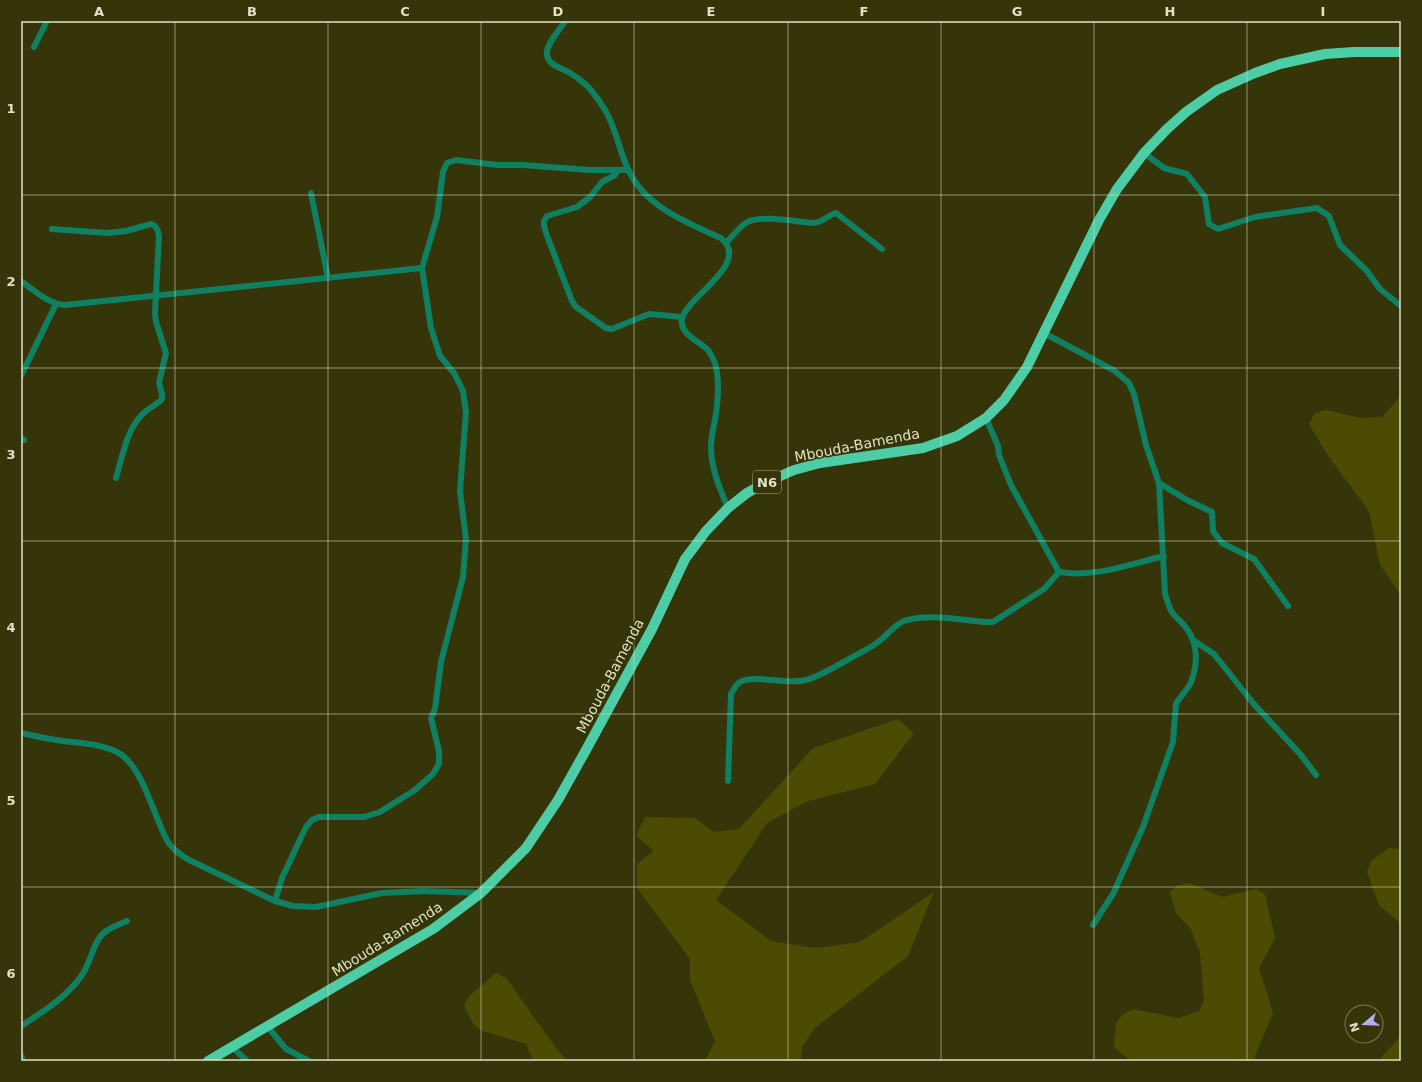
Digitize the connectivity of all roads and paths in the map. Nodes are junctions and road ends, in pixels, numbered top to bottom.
1 (47, 21) edge
2 (565, 21) edge
3 (34, 47) dead end
4 (1401, 52) edge
5 (1144, 153) junction
6 (618, 170) junction
7 (628, 170) junction
8 (311, 192) dead end
9 (52, 229) dead end
10 (726, 243) junction
11 (882, 249) dead end
12 (422, 268) junction
13 (328, 278) junction
14 (21, 281) edge
15 (156, 295) junction
16 (56, 304) junction
17 (1401, 306) edge
18 (682, 317) junction
19 (1044, 333) junction
20 (21, 376) edge
21 (986, 418) junction
22 (116, 478) dead end
23 (1159, 483) junction
24 (728, 508) junction
25 (1164, 556) junction
26 (1059, 572) junction
27 (1288, 606) dead end
28 (1193, 640) junction
29 (21, 733) edge
30 (1316, 775) dead end
31 (728, 781) dead end
32 (481, 893) junction
33 (275, 901) junction
34 (128, 921) dead end
35 (1093, 925) dead end
36 (21, 1026) edge
37 (268, 1027) junction
38 (232, 1047) junction
39 (21, 1055) edge
40 (23, 1061) edge
41 (208, 1061) edge
42 (247, 1061) edge
43 (309, 1061) edge

1 - 3 street
2 - 7 street
4 - 5 highway, Mbouda-Bamenda / N6
5 - 17 street
5 - 19 highway, Mbouda-Bamenda / N6
6 - 7 street
6 - 12 street
6 - 18 street
7 - 10 street
8 - 13 street
9 - 15 street
10 - 11 street
10 - 18 street
12 - 13 street
12 - 33 street
13 - 15 street
14 - 16 street
15 - 16 street
15 - 22 street
16 - 20 street
18 - 24 street
19 - 21 highway, Mbouda-Bamenda / N6
19 - 23 street
21 - 24 highway, Mbouda-Bamenda / N6
21 - 26 street
23 - 25 street
23 - 27 street
24 - 32 highway, Mbouda-Bamenda / N6
25 - 26 street
25 - 28 street
26 - 31 street
28 - 30 street
28 - 35 street
29 - 33 street
32 - 33 street
32 - 37 highway, Mbouda-Bamenda / N6
34 - 36 street
37 - 38 highway, Mbouda-Bamenda / N6
37 - 43 street
38 - 41 highway, Mbouda-Bamenda / N6
38 - 42 street
39 - 40 street

